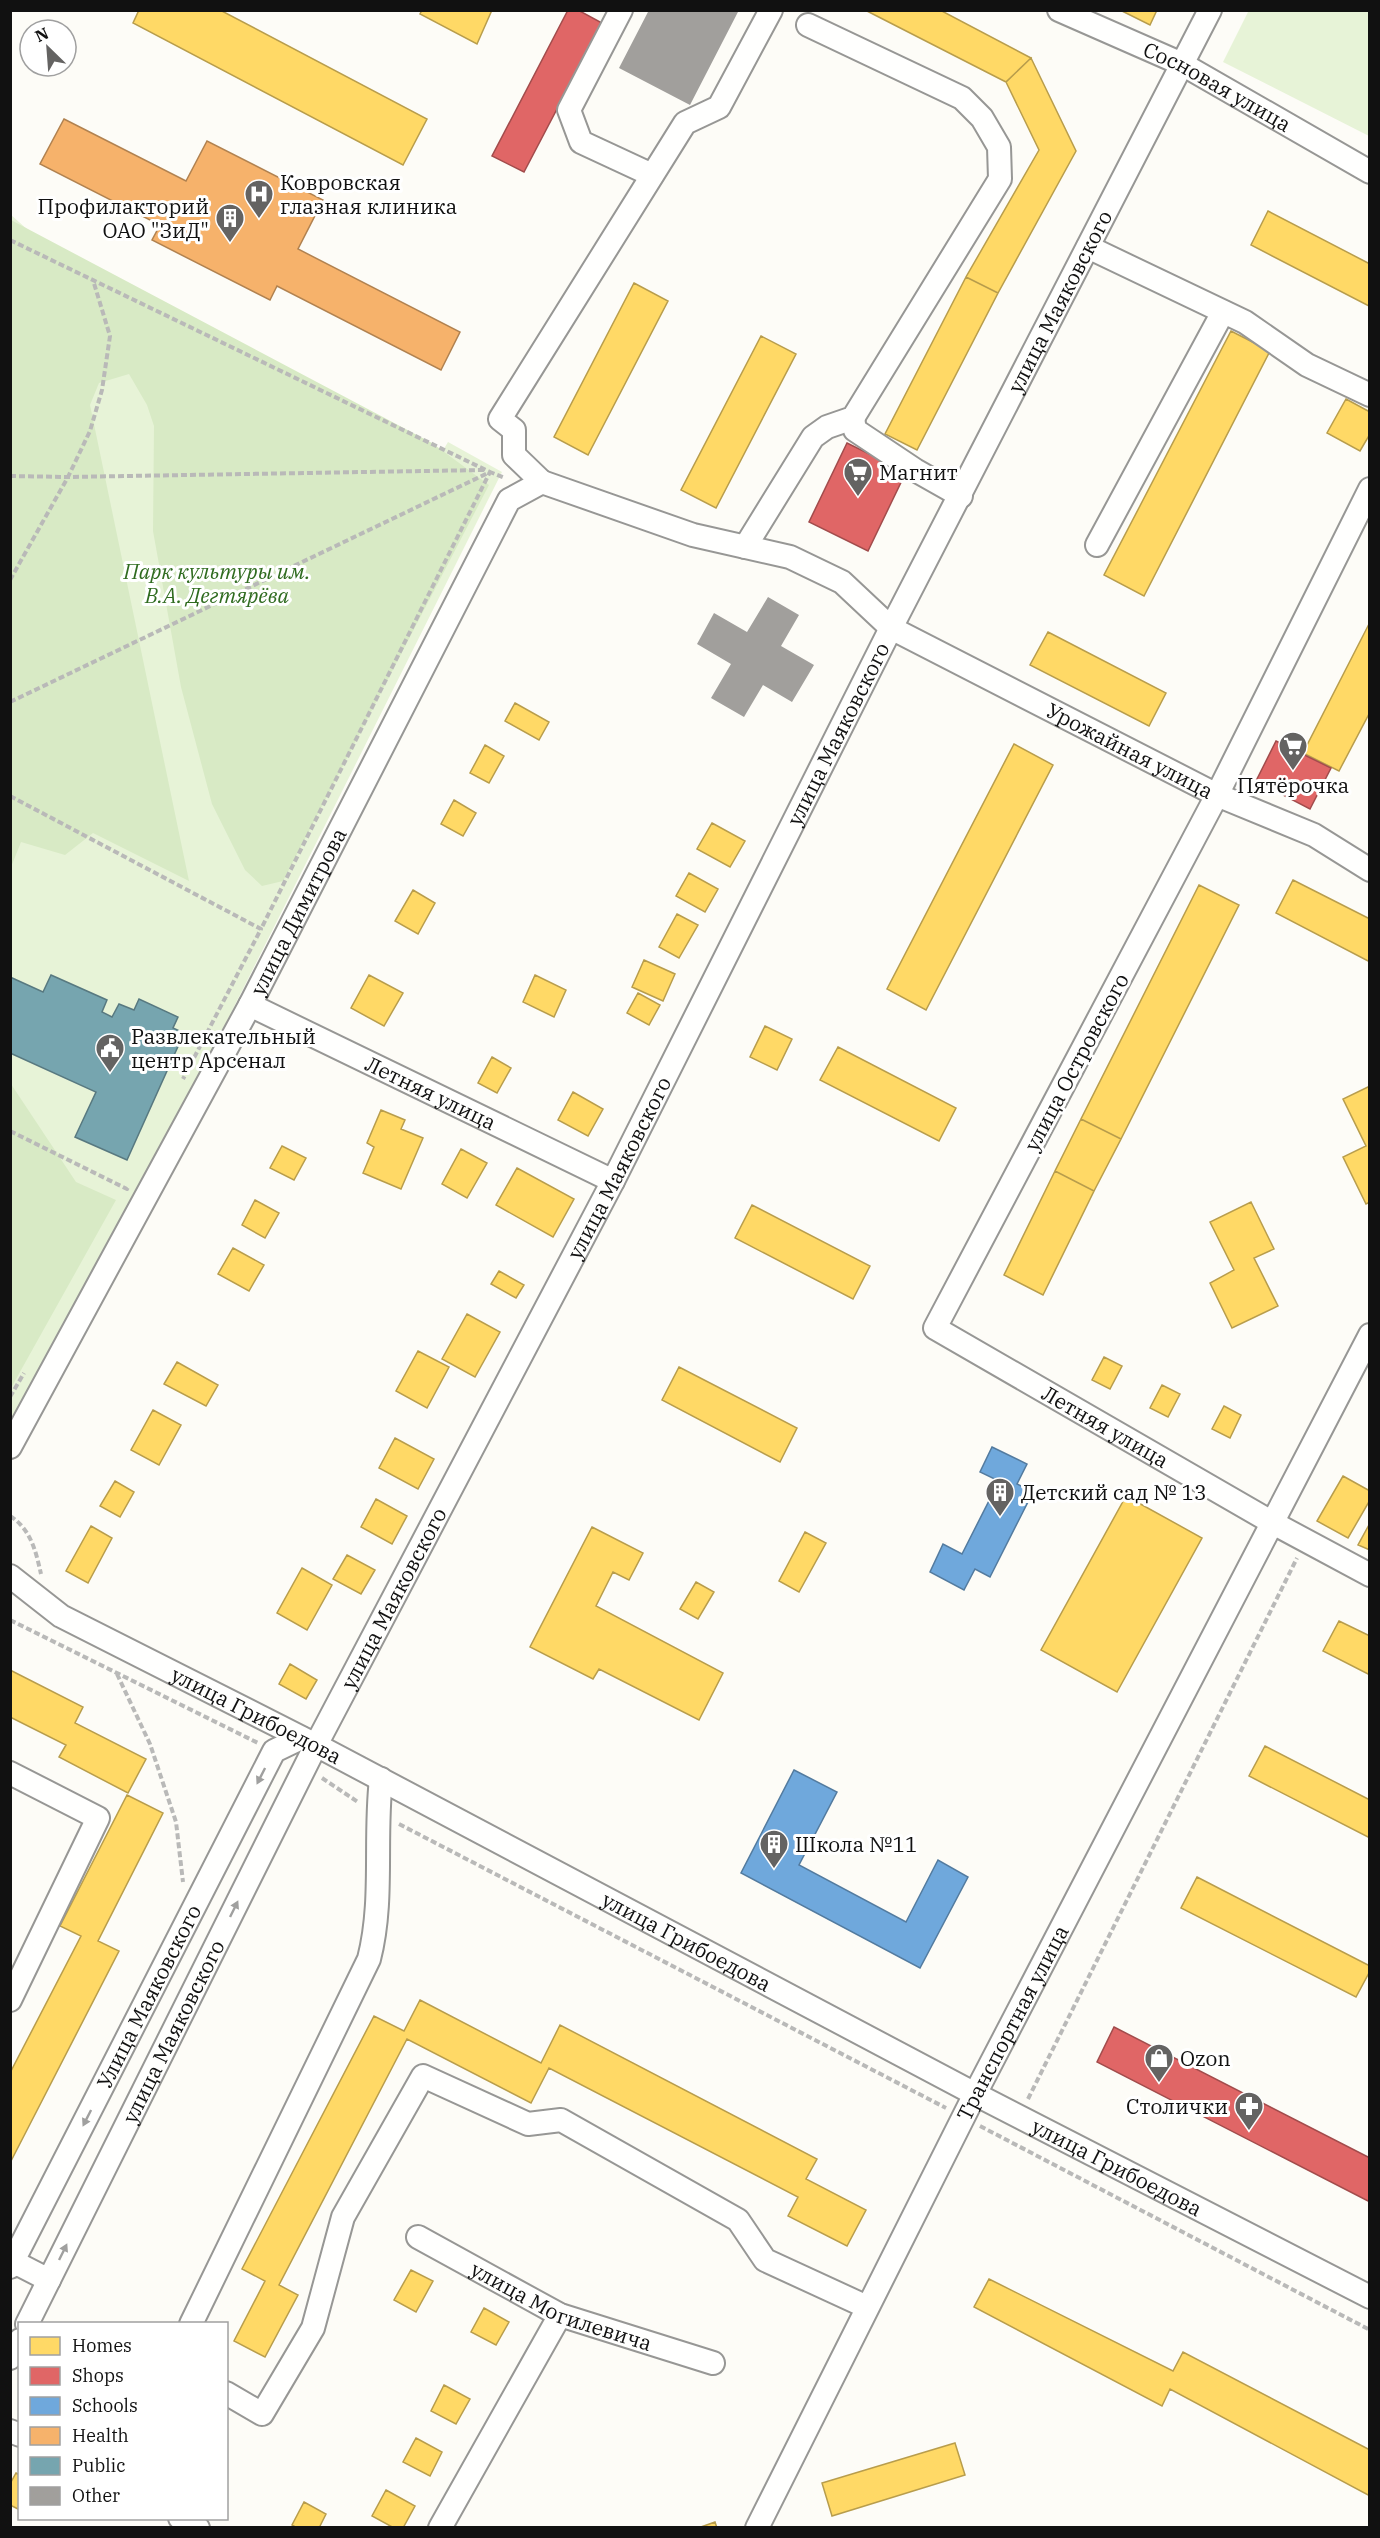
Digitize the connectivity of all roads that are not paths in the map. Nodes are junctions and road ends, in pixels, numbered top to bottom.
1 (621, 10) edge
2 (771, 10) edge
3 (1059, 10) edge
4 (1210, 10) edge
5 (808, 25) dead end
6 (1182, 64) junction
7 (1370, 172) edge
8 (652, 175) junction
9 (1089, 247) junction
10 (1223, 312) junction
11 (1370, 395) edge
12 (853, 418) junction
13 (536, 485) junction
14 (1370, 489) edge
15 (961, 496) junction
16 (1097, 545) dead end
17 (745, 547) junction
18 (891, 628) junction
19 (1217, 795) junction
20 (1370, 870) edge
21 (250, 1005) junction
22 (613, 1181) junction
23 (935, 1329) joint
24 (1370, 1335) edge
25 (10, 1447) edge
26 (1273, 1523) junction
27 (1370, 1575) edge
28 (10, 1576) edge
29 (308, 1741) junction
30 (10, 1773) edge
31 (381, 1779) junction
32 (10, 2000) edge
33 (975, 2094) junction
34 (418, 2237) dead end
35 (12, 2263) edge
36 (49, 2280) junction
37 (1370, 2297) edge
38 (867, 2307) junction
39 (560, 2314) junction
40 (28, 2322) edge
41 (192, 2322) edge
42 (18, 2344) edge
43 (10, 2358) edge
44 (713, 2363) dead end
45 (228, 2394) edge
46 (184, 2520) edge
47 (198, 2528) edge
48 (440, 2528) edge
49 (757, 2528) edge

1 - 8 street
2 - 8 street
3 - 6 street, Сосновая улица
4 - 6 street, улица Маяковского
5 - 12 street
6 - 7 street, Сосновая улица
6 - 9 street, улица Маяковского
8 - 13 street
9 - 10 street
9 - 15 street, улица Маяковского
10 - 11 street
10 - 16 street
12 - 15 street
12 - 17 street
13 - 17 street, Урожайная улица
13 - 21 street, улица Димитрова
14 - 19 street, улица Островского
15 - 18 street, улица Маяковского
17 - 18 street, Урожайная улица
18 - 19 street, Урожайная улица
18 - 22 street, улица Маяковского
19 - 20 street, Урожайная улица
19 - 23 street, улица Островского
21 - 22 street, Летняя улица
21 - 25 street, улица Димитрова
22 - 29 street, улица Маяковского
23 - 26 street, Летняя улица
24 - 26 street, Транспортная улица
26 - 27 street, Летняя улица
26 - 33 street, Транспортная улица
28 - 29 street, улица Грибоедова
29 - 31 street, улица Грибоедова
29 -> 35 street, Улица Маяковского
36 -> 29 street, улица Маяковского
30 - 32 street
31 - 33 street, улица Грибоедова
31 - 41 street
33 - 37 street, улица Грибоедова
33 - 38 street, Транспортная улица
34 - 39 street, улица Могилевича
35 - 36 street
36 - 40 street, улица Маяковского
38 - 45 street
38 - 49 street, Транспортная улица
39 - 44 street, улица Могилевича
39 - 48 street
42 - 43 street
46 - 47 street

